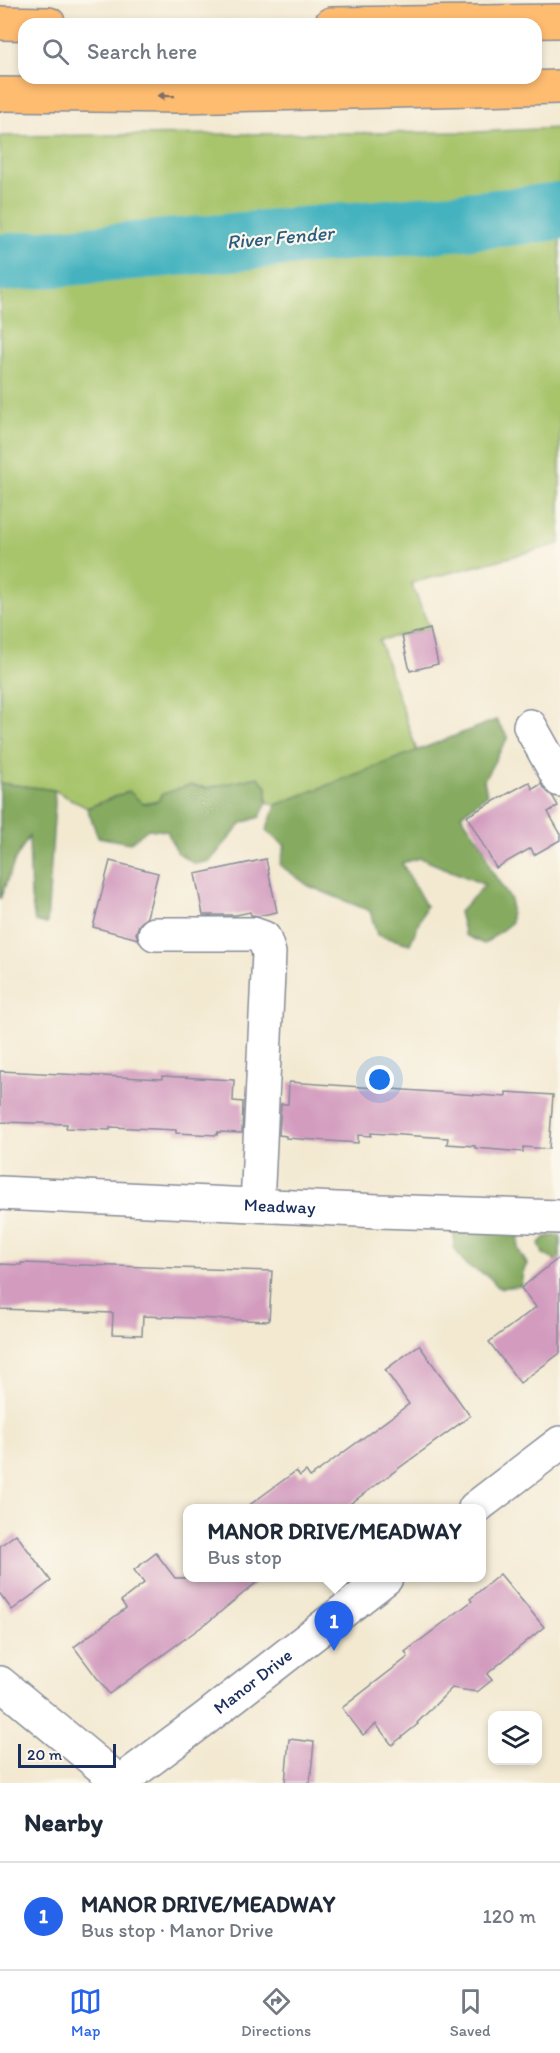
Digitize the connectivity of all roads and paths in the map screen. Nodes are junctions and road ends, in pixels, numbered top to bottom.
1 (542, 21) edge
2 (560, 21) edge
3 (0, 23) edge
4 (18, 23) edge
5 (560, 87) edge
6 (0, 94) edge
7 (530, 726) dead end
8 (560, 780) edge
9 (155, 934) dead end
10 (0, 1193) edge
11 (257, 1205) junction
12 (560, 1217) edge
13 (560, 1443) edge
14 (481, 1504) edge
15 (381, 1582) edge
16 (0, 1683) edge
17 (120, 1783) edge

1 - 2 highway
3 - 4 highway
5 -> 6 highway
7 - 8 street
9 - 11 street
10 - 11 street, Meadway
11 - 12 street, Meadway
13 - 14 street
15 - 17 street, Manor Drive
16 - 17 street

